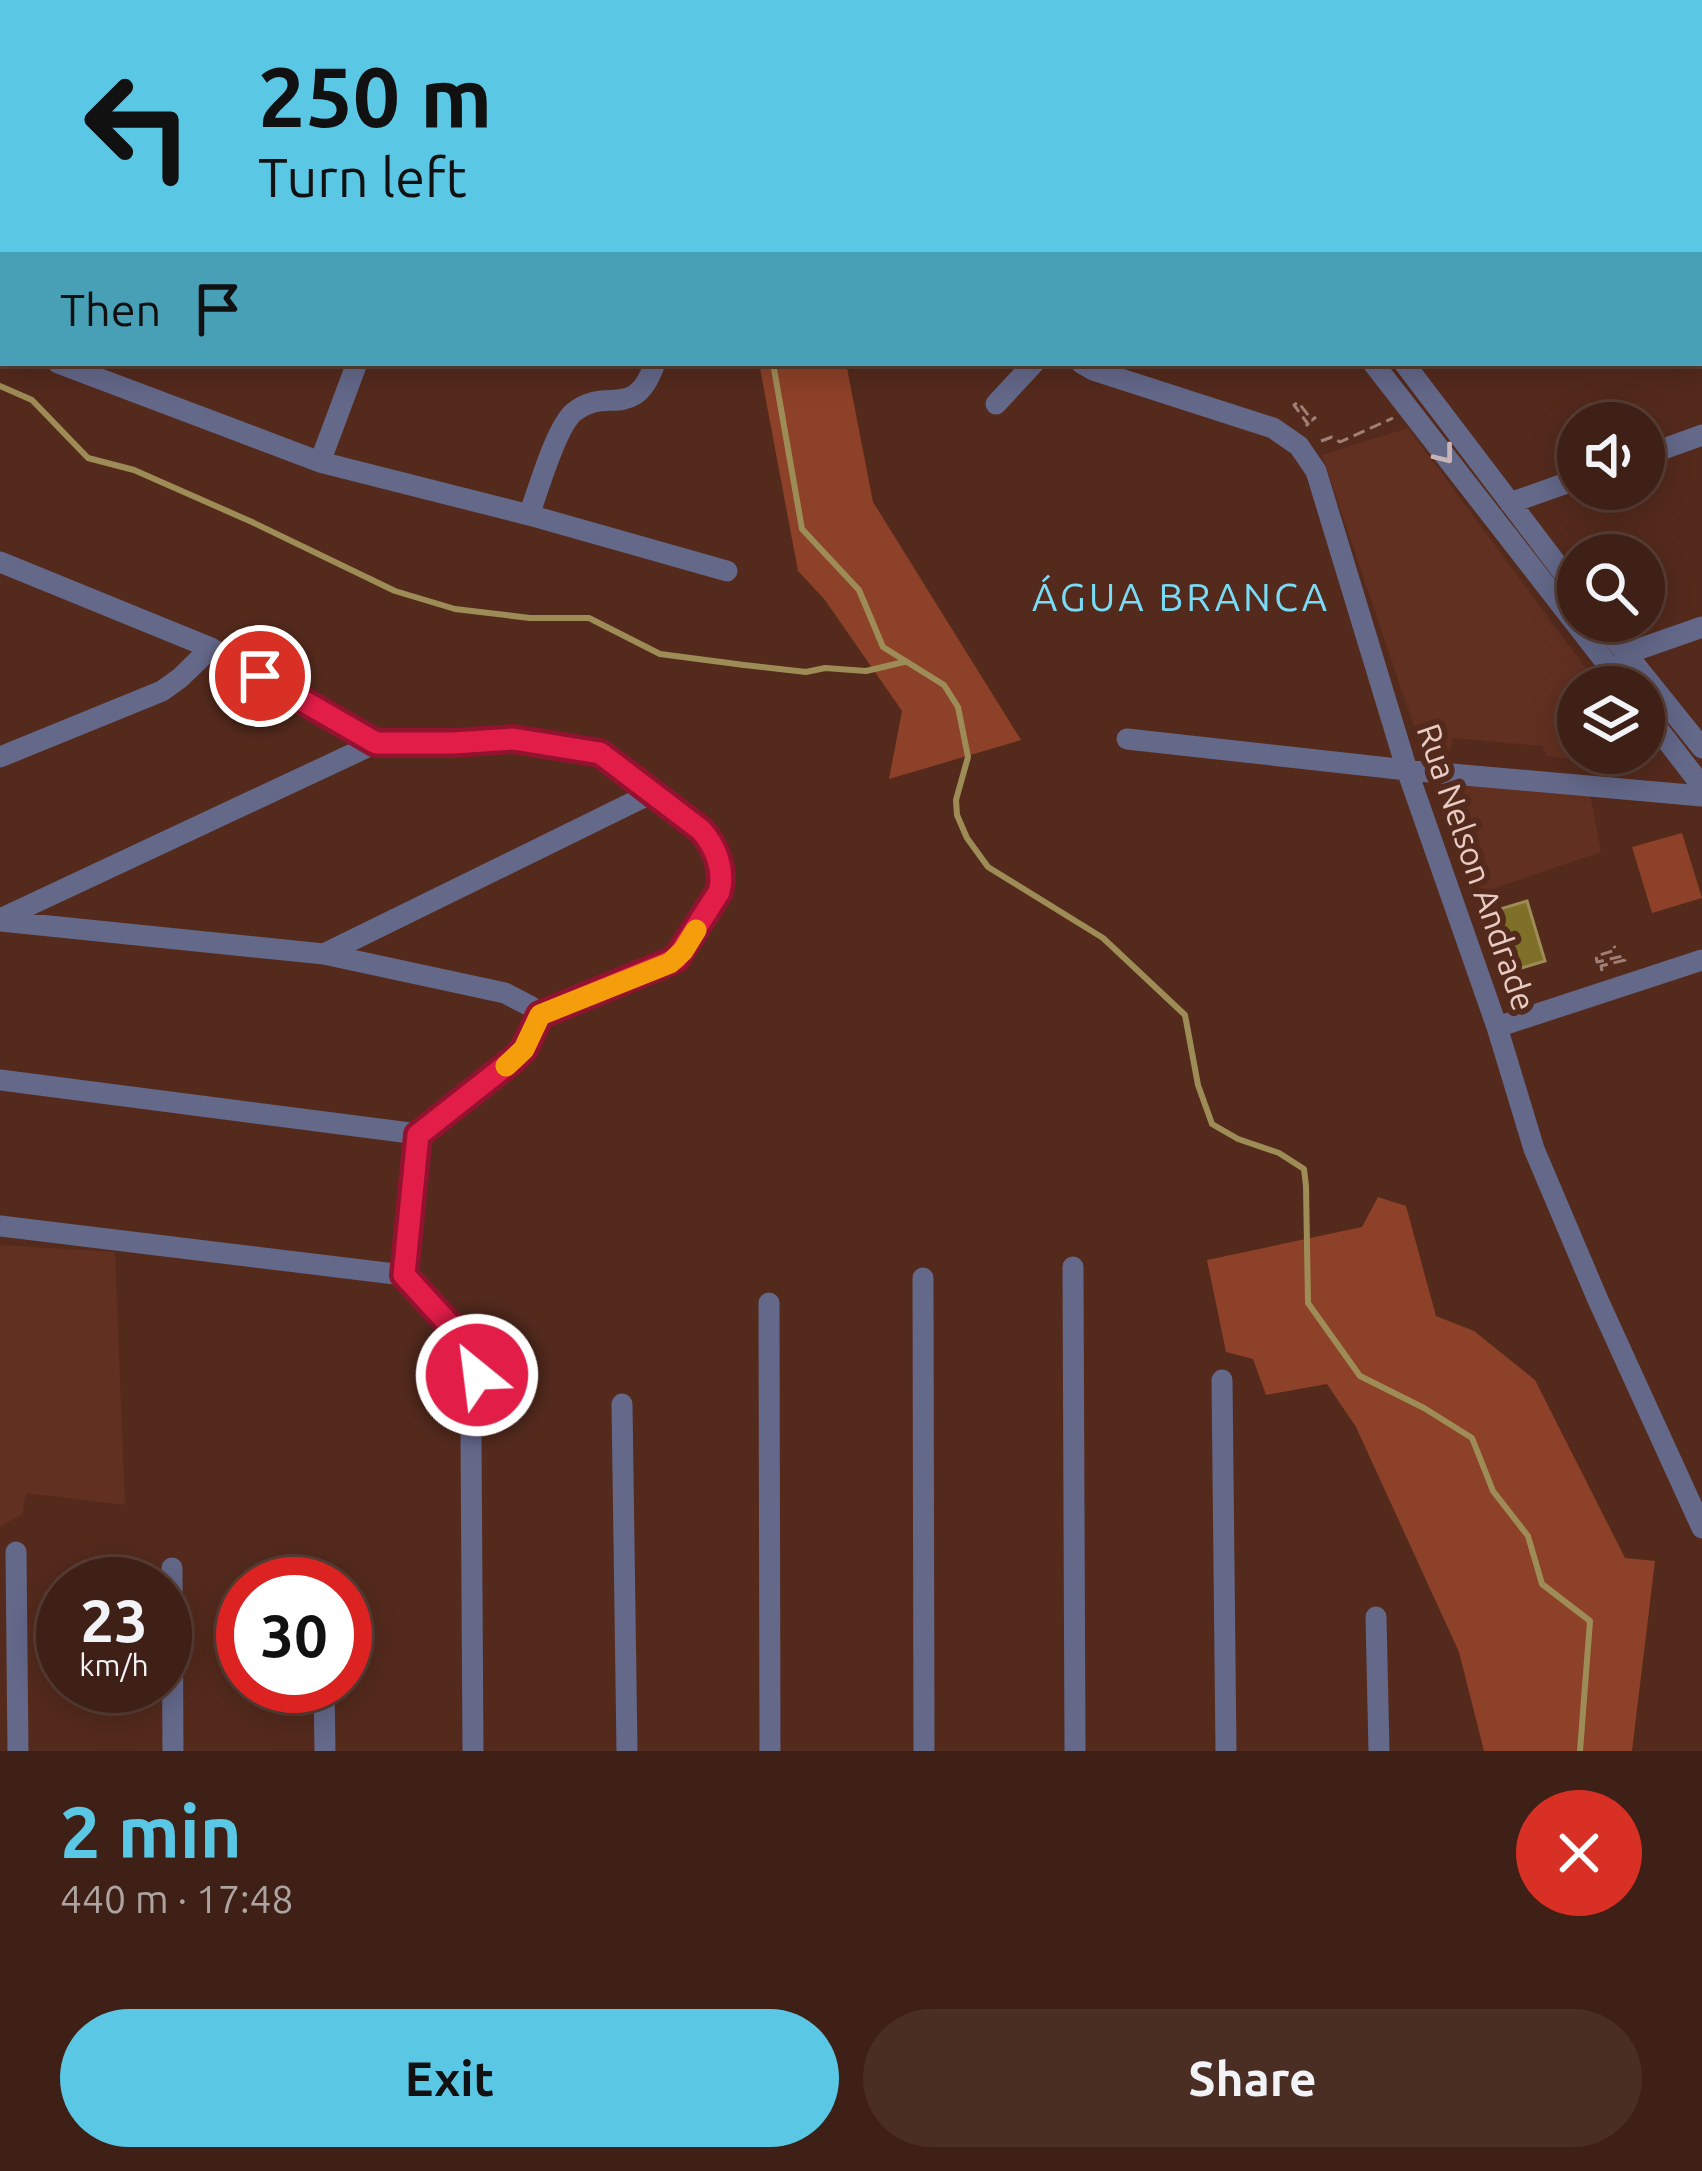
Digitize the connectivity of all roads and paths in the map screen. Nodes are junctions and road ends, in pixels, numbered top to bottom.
1 (66, 366) edge
2 (356, 366) edge
3 (654, 366) edge
4 (1031, 366) edge
5 (1086, 366) edge
6 (1375, 366) edge
7 (1406, 366) edge
8 (996, 404) dead end
9 (1410, 410) junction
10 (1316, 417) dead end
11 (1702, 435) edge
12 (1297, 444) junction
13 (1665, 448) edge
14 (320, 462) junction
15 (1557, 486) edge
16 (1510, 502) junction
17 (529, 515) junction
18 (1557, 564) edge
19 (2, 570) edge
20 (727, 571) dead end
21 (1702, 628) edge
22 (1616, 642) edge
23 (211, 648) junction
24 (1625, 654) junction
25 (1609, 666) edge
26 (1665, 738) edge
27 (1127, 739) dead end
28 (376, 743) junction
29 (1702, 748) edge
30 (0, 757) edge
31 (1407, 770) junction
32 (1702, 786) edge
33 (652, 793) junction
34 (1702, 796) edge
35 (0, 920) edge
36 (1614, 946) dead end
37 (324, 954) junction
38 (1702, 960) edge
39 (1634, 982) junction
40 (540, 1015) junction
41 (1497, 1027) junction
42 (0, 1080) edge
43 (418, 1135) junction
44 (0, 1226) edge
45 (1073, 1267) dead end
46 (404, 1275) junction
47 (923, 1278) dead end
48 (770, 1304) dead end
49 (1222, 1380) dead end
50 (622, 1404) dead end
51 (1699, 1514) edge
52 (16, 1552) dead end
53 (1376, 1617) dead end
54 (173, 1713) edge
55 (324, 1713) edge
56 (18, 1751) edge
57 (173, 1751) edge
58 (325, 1751) edge
59 (473, 1751) edge
60 (627, 1751) edge
61 (770, 1751) edge
62 (924, 1751) edge
63 (1075, 1751) edge
64 (1226, 1751) edge
65 (1379, 1751) edge

1 - 14 street
2 - 14 street
3 - 17 street
4 - 8 street
5 - 12 street
6 - 9 street
7 - 16 street
9 - 12 path
9 -> 25 street
10 - 12 path
11 - 13 street
12 - 31 street, Rua Nelson Andrade
14 - 17 street
15 - 16 street
16 - 18 street
17 - 20 street
19 - 23 street
21 - 24 street
22 - 24 street
23 - 28 street
23 - 30 street
24 - 29 street
26 - 32 street
27 - 31 street
28 - 33 street
28 - 35 street
31 - 34 street
31 - 41 street, Rua Nelson Andrade
33 - 37 street
33 - 40 street
35 - 37 street
36 - 39 path
37 - 40 street
38 - 39 street
39 - 41 street
40 - 43 street
41 - 51 street, Rua Nelson Andrade
42 - 43 street
43 - 46 street
44 - 46 street
45 - 63 street
46 - 59 street
47 - 62 street
48 - 61 street
49 - 64 street
50 - 60 street
52 - 56 street
53 - 65 street
54 - 57 street
55 - 58 street

